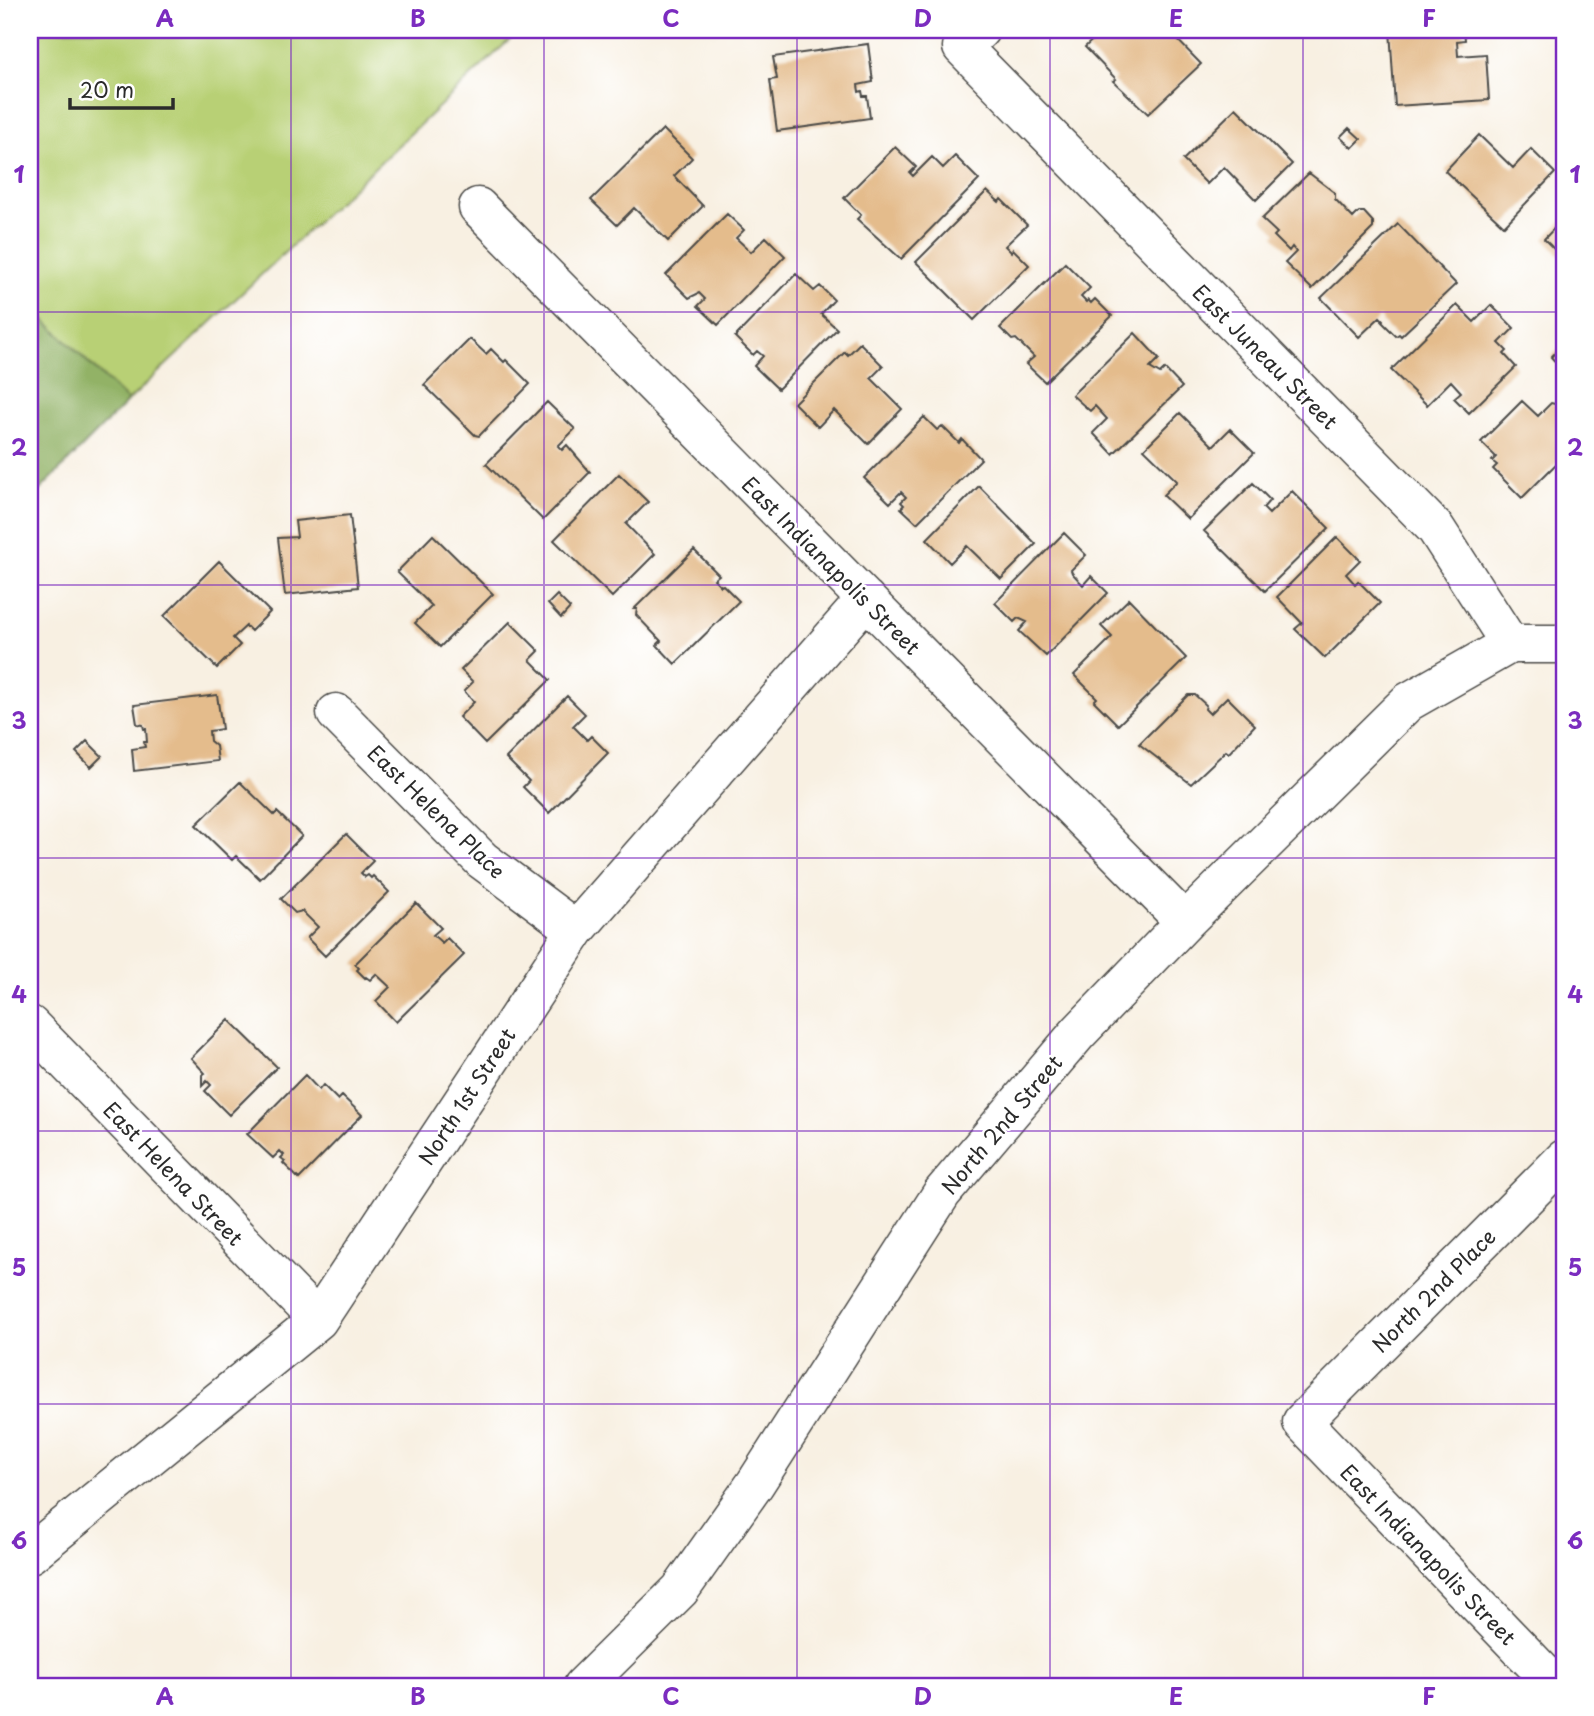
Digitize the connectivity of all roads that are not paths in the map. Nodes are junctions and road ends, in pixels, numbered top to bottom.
1 (971, 38) edge
2 (478, 208) dead end
3 (866, 599) junction
4 (1510, 644) junction
5 (1564, 644) edge
6 (336, 713) dead end
7 (1185, 922) junction
8 (576, 930) junction
9 (30, 1025) edge
10 (1564, 1159) edge
11 (318, 1320) junction
12 (1302, 1422) joint
13 (30, 1554) edge
14 (583, 1686) edge
15 (1556, 1686) edge

1 - 4 street, East Juneau Street
2 - 3 street, East Indianapolis Street
3 - 7 street, East Indianapolis Street
3 - 8 street, North 1st Street
4 - 5 street
4 - 7 street, North 2nd Street
6 - 8 street, East Helena Place
7 - 14 street, North 2nd Street
8 - 11 street, North 1st Street
9 - 11 street, East Helena Street
10 - 12 street, North 2nd Place
11 - 13 street, North 1st Street
12 - 15 street, East Indianapolis Street

